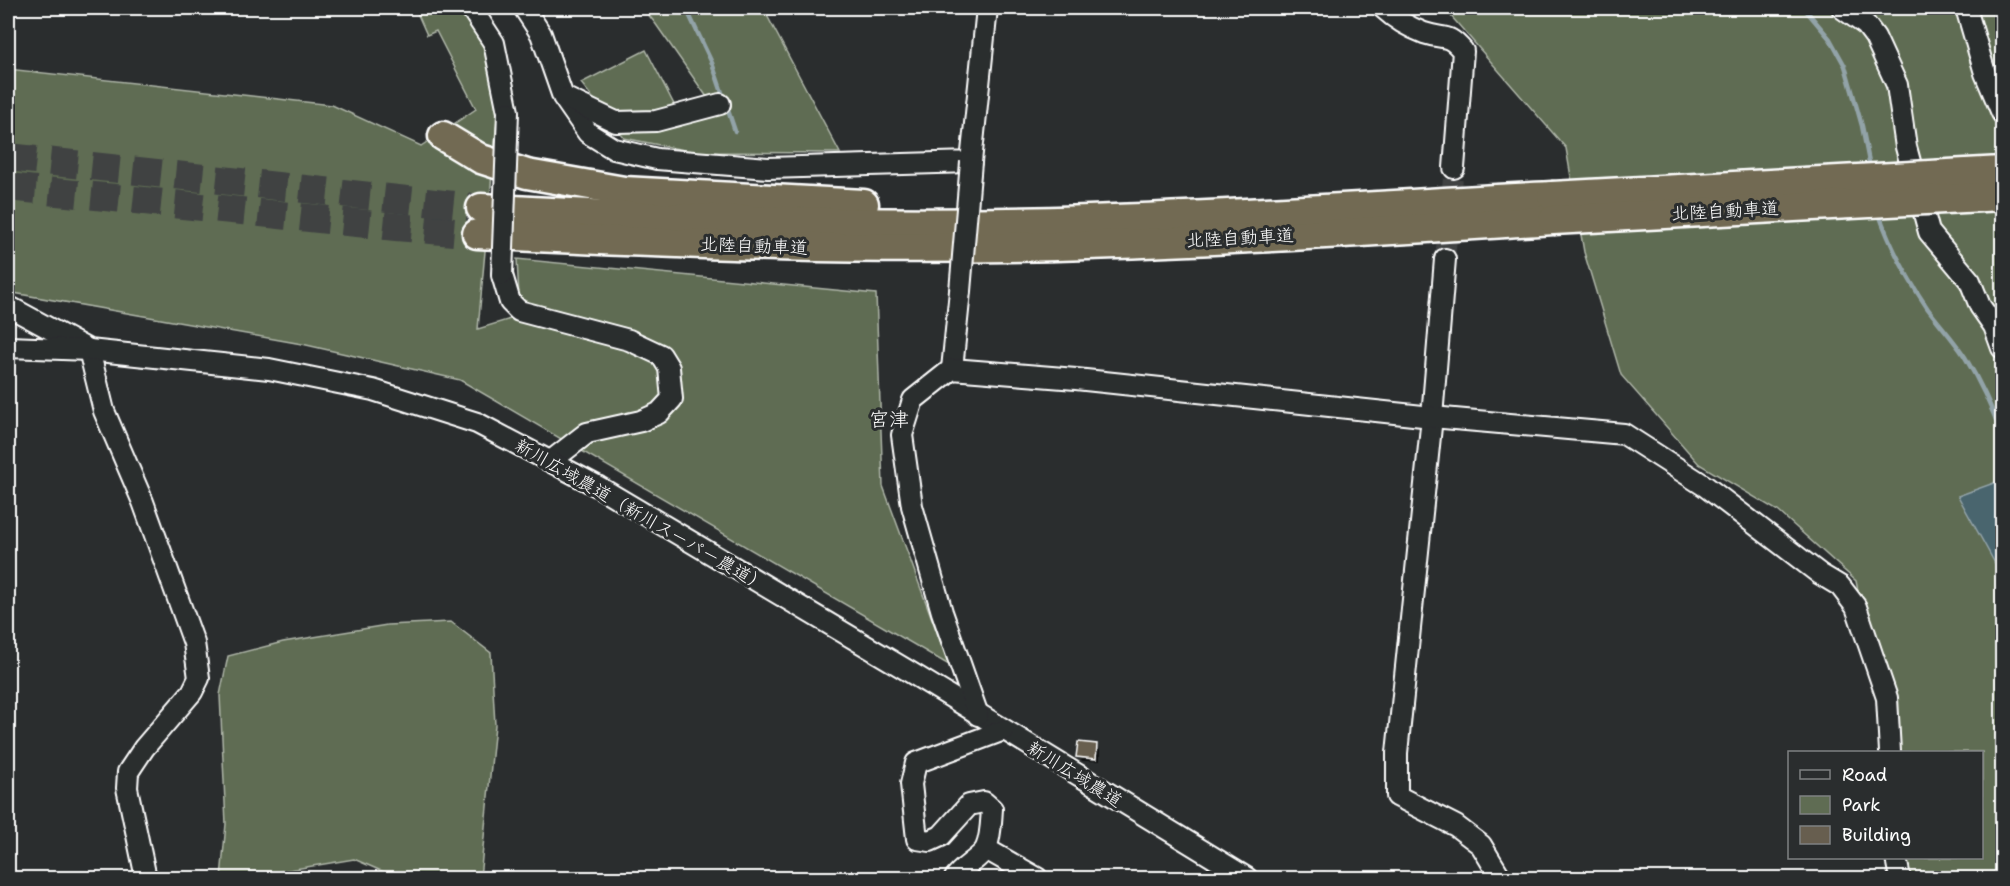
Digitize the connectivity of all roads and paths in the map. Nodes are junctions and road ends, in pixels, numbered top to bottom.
1 (471, 8) edge
2 (524, 8) edge
3 (987, 8) edge
4 (1383, 8) edge
5 (1842, 8) edge
6 (1966, 8) edge
7 (563, 97) junction
8 (720, 104) dead end
9 (2002, 113) edge
10 (443, 136) dead end
11 (971, 162) junction
12 (1454, 168) tunnel mouth
13 (2002, 171) edge
14 (2002, 196) edge
15 (1372, 206) junction
16 (1552, 208) junction
17 (1445, 259) tunnel mouth
18 (8, 306) edge
19 (8, 347) edge
20 (2002, 348) edge
21 (89, 350) junction
22 (952, 369) junction
23 (1431, 417) junction
24 (551, 461) junction
25 (904, 669) joint
26 (978, 715) junction
27 (1004, 730) junction
28 (1890, 751) edge
29 (986, 849) junction
30 (1896, 859) edge
31 (147, 879) edge
32 (955, 879) edge
33 (1037, 879) edge
34 (1247, 879) edge
35 (1501, 879) edge
36 (1900, 879) edge

1 - 24 street, bridge
2 - 7 street
3 - 11 street
4 - 12 street
5 - 20 street
6 - 9 street
7 - 8 street
7 - 11 street
10 - 15 highway
11 - 22 street, bridge
13 - 16 highway, 北陸自動車道, bridge
14 - 16 highway, 北陸自動車道, bridge
15 - 16 highway, 北陸自動車道
15 - 16 highway, 北陸自動車道
17 - 23 street
18 - 21 street
19 - 21 street, 新川広域農道（新川スーパー農道）
21 - 24 street, 新川広域農道（新川スーパー農道）
21 - 31 street
22 - 23 street
22 - 26 street
23 - 28 street
23 - 35 street
24 - 25 street, 新川広域農道（新川スーパー農道）
25 - 26 street, 新川広域農道
26 - 27 street, 新川広域農道
27 - 29 street
27 - 34 street, 新川広域農道
29 - 32 street
29 - 33 street
30 - 36 street

